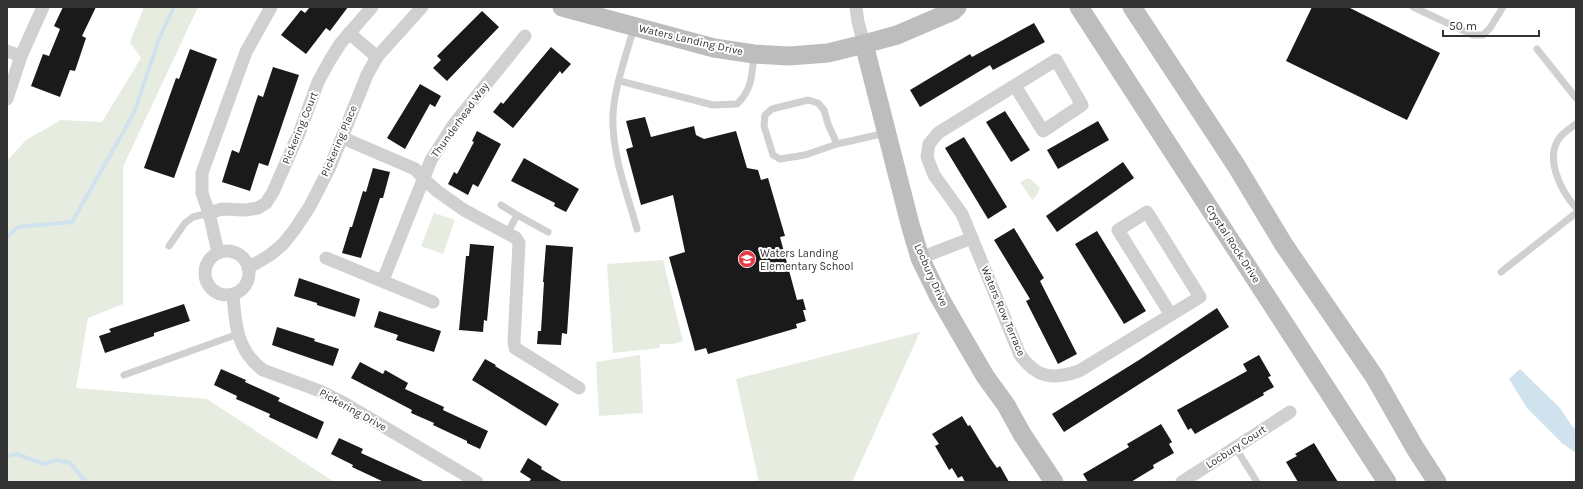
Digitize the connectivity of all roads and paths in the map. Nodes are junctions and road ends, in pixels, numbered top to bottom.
1 (43, 7) edge
2 (271, 7) edge
3 (372, 7) edge
4 (422, 7) edge
5 (562, 7) edge
6 (856, 7) edge
7 (957, 7) edge
8 (1080, 7) edge
9 (1132, 7) edge
10 (1413, 7) edge
11 (1503, 7) edge
12 (634, 27) junction
13 (349, 34) junction
14 (525, 36) dead end
15 (864, 44) junction
16 (1537, 49) dead end
17 (7, 51) edge
18 (754, 54) junction
19 (21, 56) junction
20 (377, 57) junction
21 (620, 81) junction
22 (1015, 86) junction
23 (1576, 98) edge
24 (7, 99) edge
25 (1576, 124) edge
26 (886, 132) junction
27 (343, 138) junction
28 (837, 144) junction
29 (424, 179) junction
30 (501, 205) dead end
31 (1576, 208) edge
32 (209, 213) junction
33 (1576, 213) edge
34 (518, 215) junction
35 (637, 229) dead end
36 (548, 232) dead end
37 (507, 234) junction
38 (972, 238) junction
39 (169, 246) dead end
40 (218, 252) junction
41 (326, 258) dead end
42 (920, 258) junction
43 (248, 268) junction
44 (1501, 272) dead end
45 (382, 280) junction
46 (233, 294) junction
47 (433, 302) dead end
48 (1171, 315) junction
49 (238, 334) junction
50 (124, 375) dead end
51 (579, 388) dead end
52 (1290, 412) dead end
53 (1234, 447) junction
54 (477, 482) edge
55 (1054, 482) edge
56 (1182, 482) edge
57 (1257, 482) edge
58 (1386, 482) edge
59 (1437, 482) edge

1 - 19 street
2 - 32 street
3 - 13 street, Pickering Court
4 - 20 street, Pickering Place
5 - 12 main road, Waters Landing Drive
6 - 15 street
7 - 15 main road, Waters Landing Drive
8 - 58 main road, Crystal Rock Drive
9 - 59 main road
10 - 11 lane
12 - 18 main road, Waters Landing Drive
12 - 21 lane
13 - 20 street
13 - 32 street, Pickering Court
14 - 29 street, Thunderhead Way
15 - 18 main road, Waters Landing Drive
15 - 26 main road, Locbury Drive
16 - 23 lane
17 - 19 street
18 - 21 lane
19 - 24 street
20 - 27 street, Pickering Place
21 - 35 lane
22 - 22 street, Waters Row Terrace
22 - 38 street, Waters Row Terrace
25 - 31 lane
26 - 28 lane
26 - 42 main road, Locbury Drive
27 - 29 street
27 - 43 street, Pickering Place
28 - 28 lane
29 - 37 street
29 - 45 street, Thunderhead Way
30 - 34 lane
32 - 39 lane
32 - 40 street
33 - 44 lane
34 - 36 lane
34 - 37 lane
37 - 51 street
38 - 42 street
38 - 48 street, Waters Row Terrace
40 - 43 street
40 - 46 street
41 - 45 street
42 - 55 main road, Locbury Drive
43 - 46 street
45 - 47 street
46 - 49 street, Pickering Drive
48 - 48 street, Waters Row Terrace
49 - 50 lane
49 - 54 street, Pickering Drive
52 - 53 street, Locbury Court
53 - 56 street, Locbury Court
53 - 57 lane

